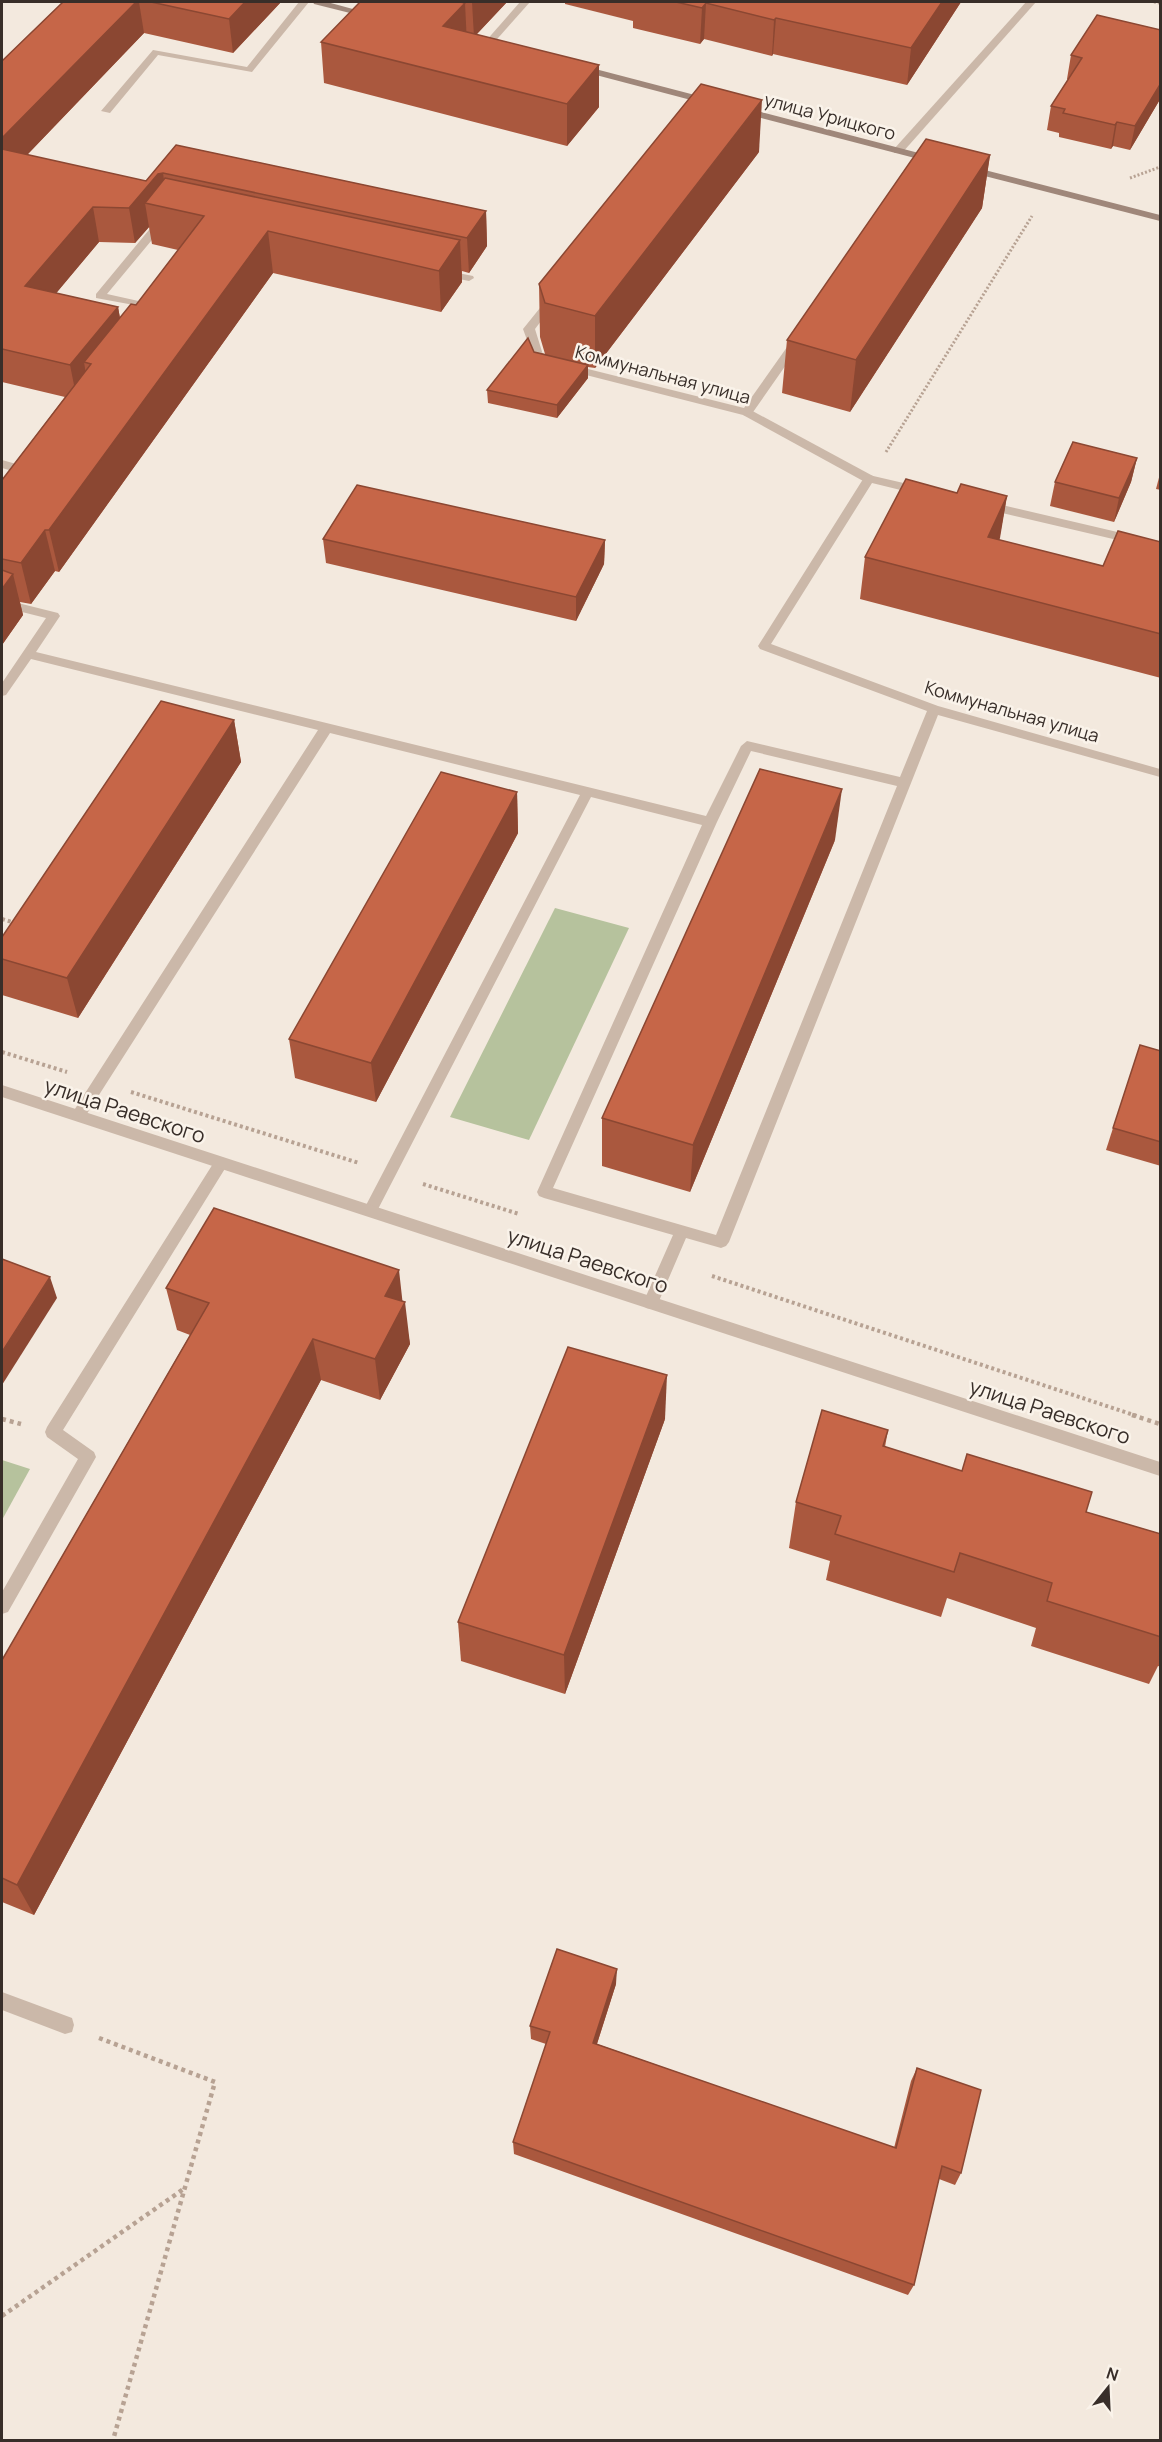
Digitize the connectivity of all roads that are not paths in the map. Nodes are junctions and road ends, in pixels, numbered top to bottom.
1 (304, 2) edge
2 (317, 2) edge
3 (525, 2) edge
4 (1031, 2) edge
5 (386, 18) edge
6 (476, 41) edge
7 (488, 44) junction
8 (499, 46) edge
9 (567, 64) edge
10 (106, 111) dead end
11 (898, 151) junction
12 (947, 164) edge
13 (958, 166) edge
14 (168, 213) edge
15 (1161, 218) edge
16 (436, 271) edge
17 (469, 278) dead end
18 (559, 293) edge
19 (152, 318) edge
20 (802, 334) edge
21 (747, 412) junction
22 (2, 464) edge
23 (30, 471) edge
24 (869, 479) junction
25 (939, 495) edge
26 (974, 503) edge
27 (1161, 546) edge
28 (2, 603) edge
29 (28, 654) junction
30 (2, 692) edge
31 (934, 709) junction
32 (327, 727) junction
33 (1161, 773) edge
34 (905, 783) junction
35 (588, 791) junction
36 (710, 822) junction
37 (2, 1091) edge
38 (78, 1116) junction
39 (220, 1163) junction
40 (370, 1211) junction
41 (682, 1231) junction
42 (651, 1303) junction
43 (1161, 1469) edge
44 (2, 1607) edge
45 (2, 2001) edge
46 (65, 2025) road end

1 - 10 street
2 - 5 street
3 - 7 street
4 - 11 street
6 - 7 street
7 - 8 street
9 - 11 street, улица Урицкого
11 - 12 street, улица Урицкого
13 - 15 street
14 - 19 street
16 - 17 street
18 - 21 street, Коммунальная улица
20 - 21 street
21 - 24 street, Коммунальная улица
22 - 23 street
24 - 25 street
24 - 31 street, Коммунальная улица
26 - 27 street
28 - 29 street
29 - 30 street
29 - 32 street
31 - 33 street, Коммунальная улица
31 - 34 street
32 - 35 street
32 - 38 street
34 - 36 street
34 - 41 street
35 - 36 street
35 - 40 street
36 - 41 street
37 - 38 street, улица Раевского
38 - 39 street, улица Раевского
39 - 40 street, улица Раевского
39 - 44 street
40 - 42 street, улица Раевского
41 - 42 street
42 - 43 street, улица Раевского
45 - 46 street

